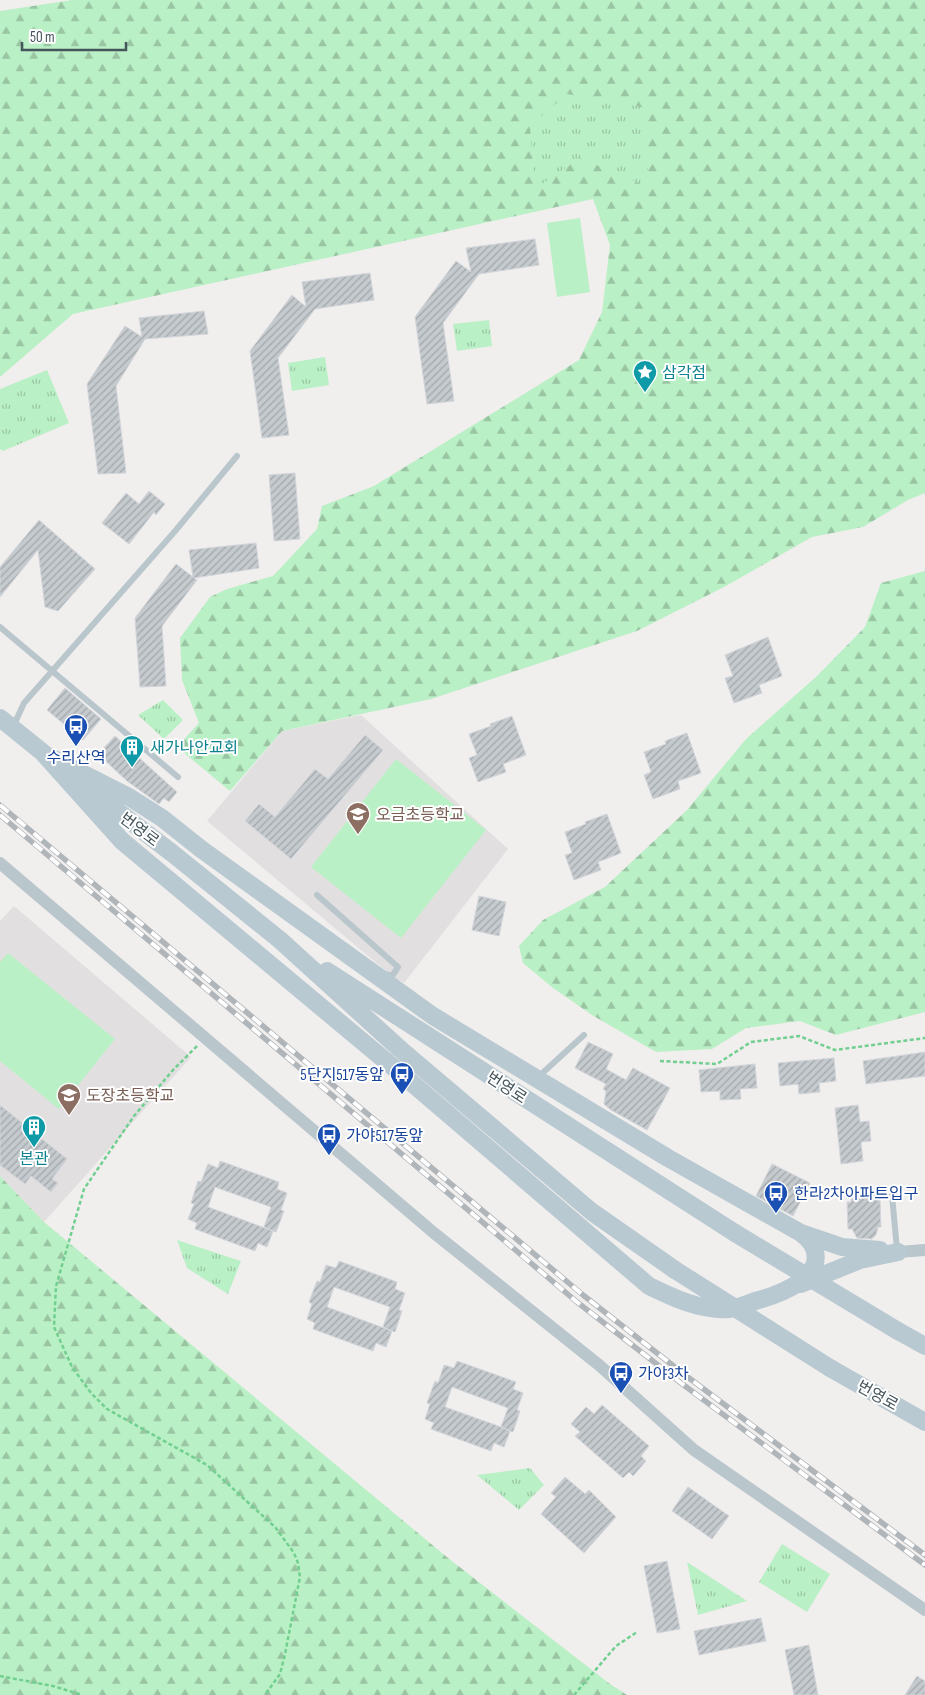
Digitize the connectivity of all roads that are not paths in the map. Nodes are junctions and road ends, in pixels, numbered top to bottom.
1 (236, 456) dead end
2 (0, 627) edge
3 (53, 672) junction
4 (6, 723) edge
5 (44, 754) junction
6 (178, 777) dead end
7 (0, 863) edge
8 (317, 895) dead end
9 (280, 940) junction
10 (369, 971) junction
11 (584, 1035) dead end
12 (536, 1078) junction
13 (892, 1195) dead end
14 (802, 1233) junction
15 (925, 1250) edge
16 (898, 1252) junction
17 (789, 1290) junction
18 (925, 1346) edge
19 (925, 1422) edge
20 (925, 1610) edge

1 - 3 lane
2 - 3 lane
3 - 4 lane
3 - 6 lane
4 - 5 street, 번영로
5 - 9 street, 번영로
5 - 10 street
5 - 17 street
7 - 20 street
8 - 10 lane
9 - 18 street, 번영로, bridge
9 - 19 street, 번영로, bridge
10 - 12 street
11 - 12 lane
12 - 14 street
13 - 16 lane
14 - 16 street
14 - 17 street
15 - 16 street
16 - 17 street

